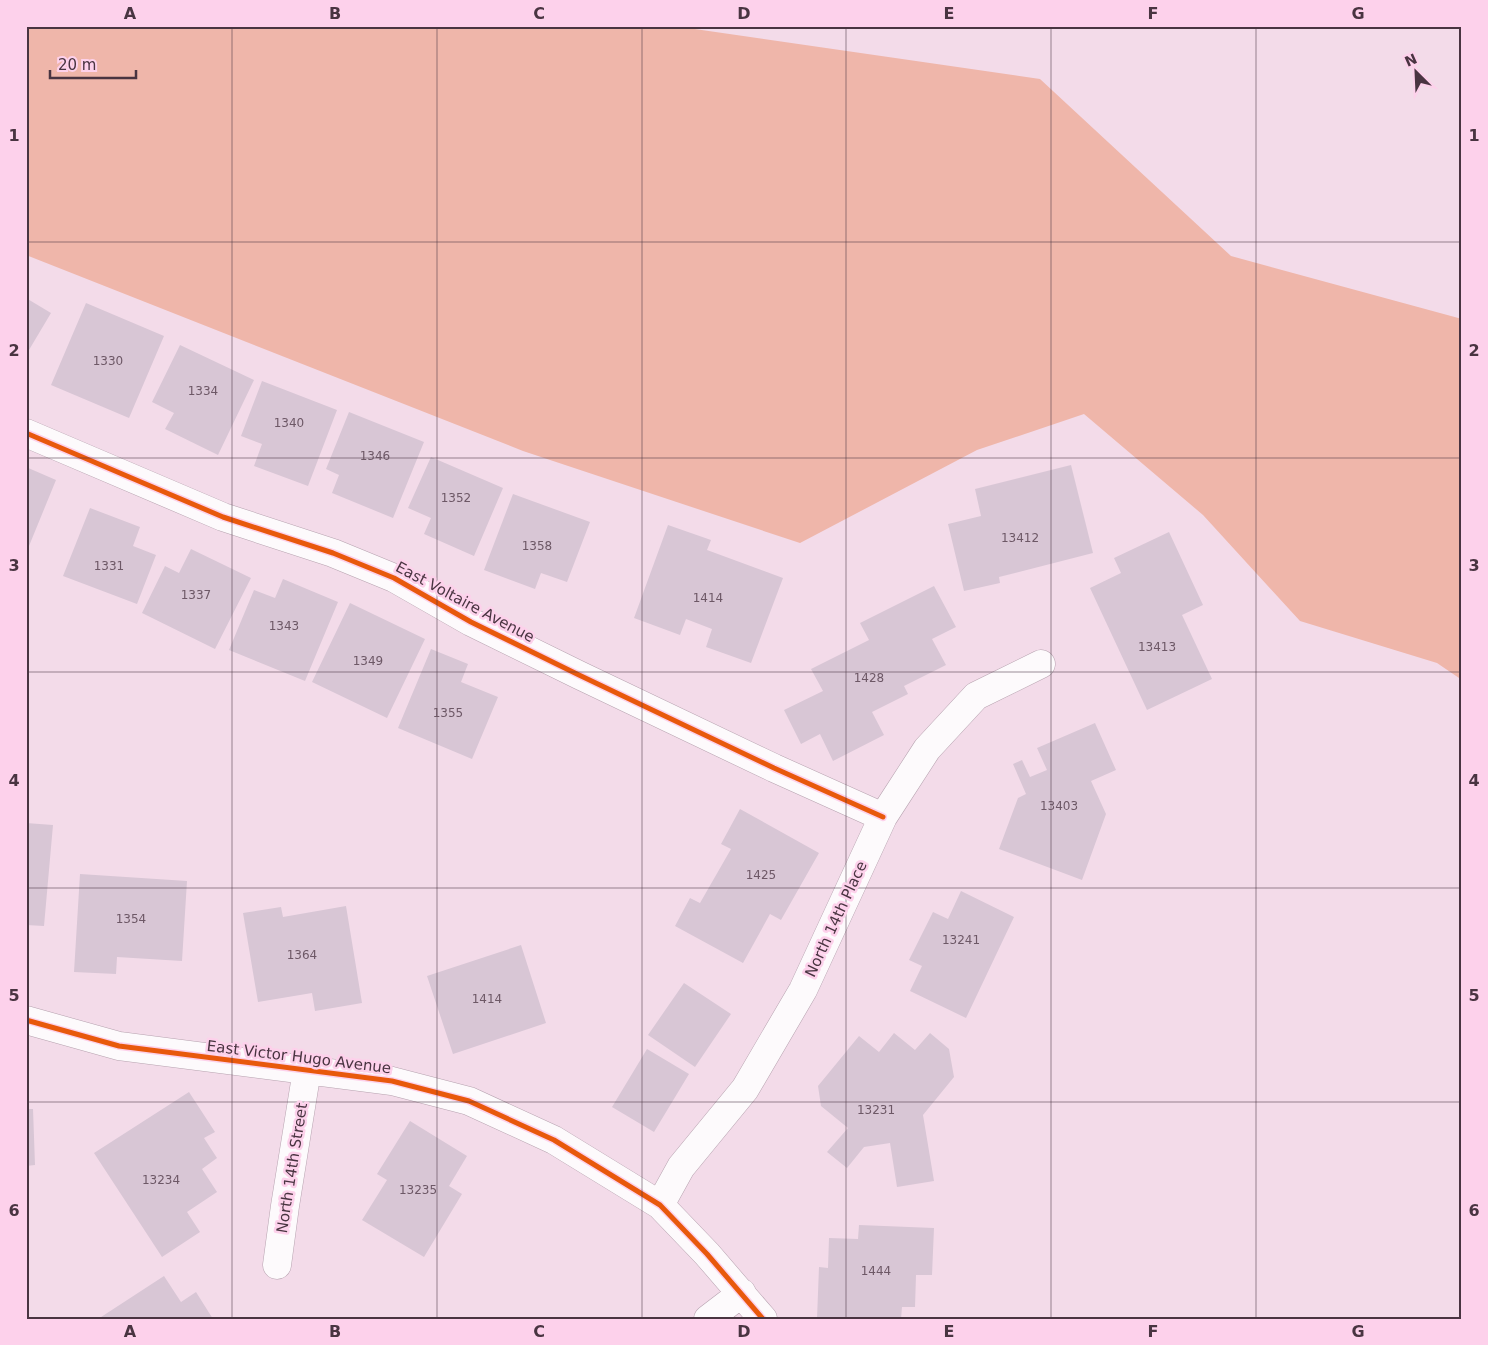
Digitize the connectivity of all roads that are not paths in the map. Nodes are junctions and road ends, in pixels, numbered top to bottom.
1 (26, 433) edge
2 (1041, 664) dead end
3 (883, 817) junction
4 (26, 1020) edge
5 (307, 1070) junction
6 (660, 1205) junction
7 (278, 1265) dead end
8 (742, 1293) junction
9 (708, 1319) edge
10 (763, 1319) edge

1 - 3 street, East Voltaire Avenue
2 - 3 street, North 14th Place
3 - 6 street, North 14th Place
4 - 5 street, East Victor Hugo Avenue
5 - 6 street, East Victor Hugo Avenue
5 - 7 street, North 14th Street
6 - 8 street, East Victor Hugo Avenue
8 - 9 street
8 - 10 street, East Victor Hugo Avenue

